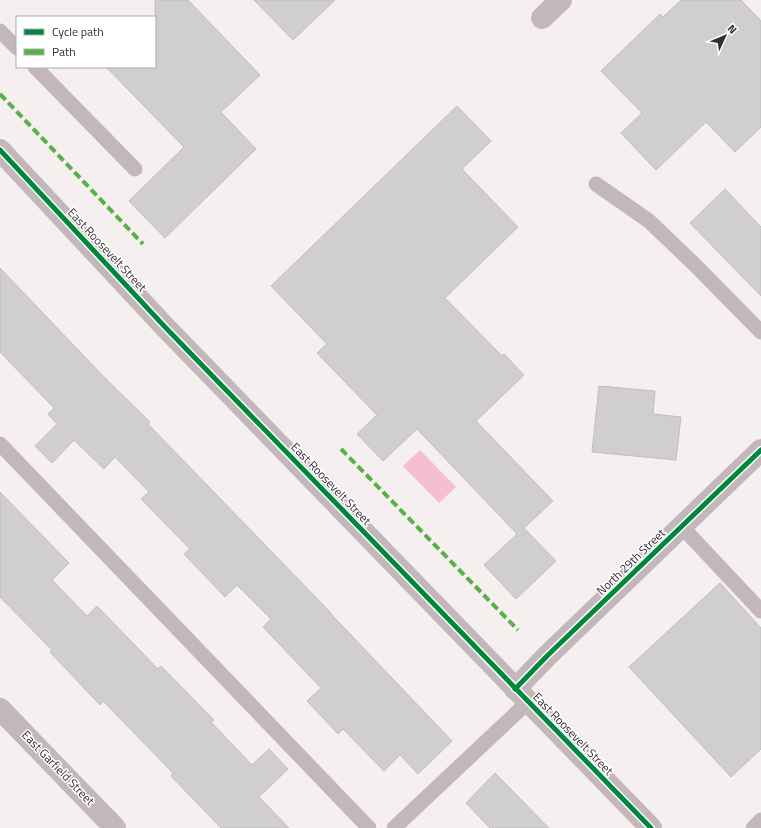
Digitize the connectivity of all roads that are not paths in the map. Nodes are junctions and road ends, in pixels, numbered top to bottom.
1 (561, 0) edge
2 (542, 18) dead end
3 (0, 31) edge
4 (16, 47) edge
5 (36, 68) edge
6 (0, 150) edge
7 (135, 169) dead end
8 (596, 184) dead end
9 (761, 332) edge
10 (0, 444) edge
11 (761, 450) edge
12 (682, 527) junction
13 (761, 611) edge
14 (522, 695) junction
15 (0, 708) edge
16 (761, 820) edge
17 (115, 828) edge
18 (369, 828) edge
19 (394, 828) edge
20 (651, 828) edge
21 (752, 828) edge

1 - 2 street
3 - 4 lane
5 - 7 lane
6 - 14 street, East Roosevelt Street
8 - 9 lane
10 - 18 lane
11 - 12 street, North 29th Street
12 - 13 lane
12 - 14 street, North 29th Street
14 - 19 lane
14 - 20 street, East Roosevelt Street
15 - 17 street, East Garfield Street
16 - 21 lane

